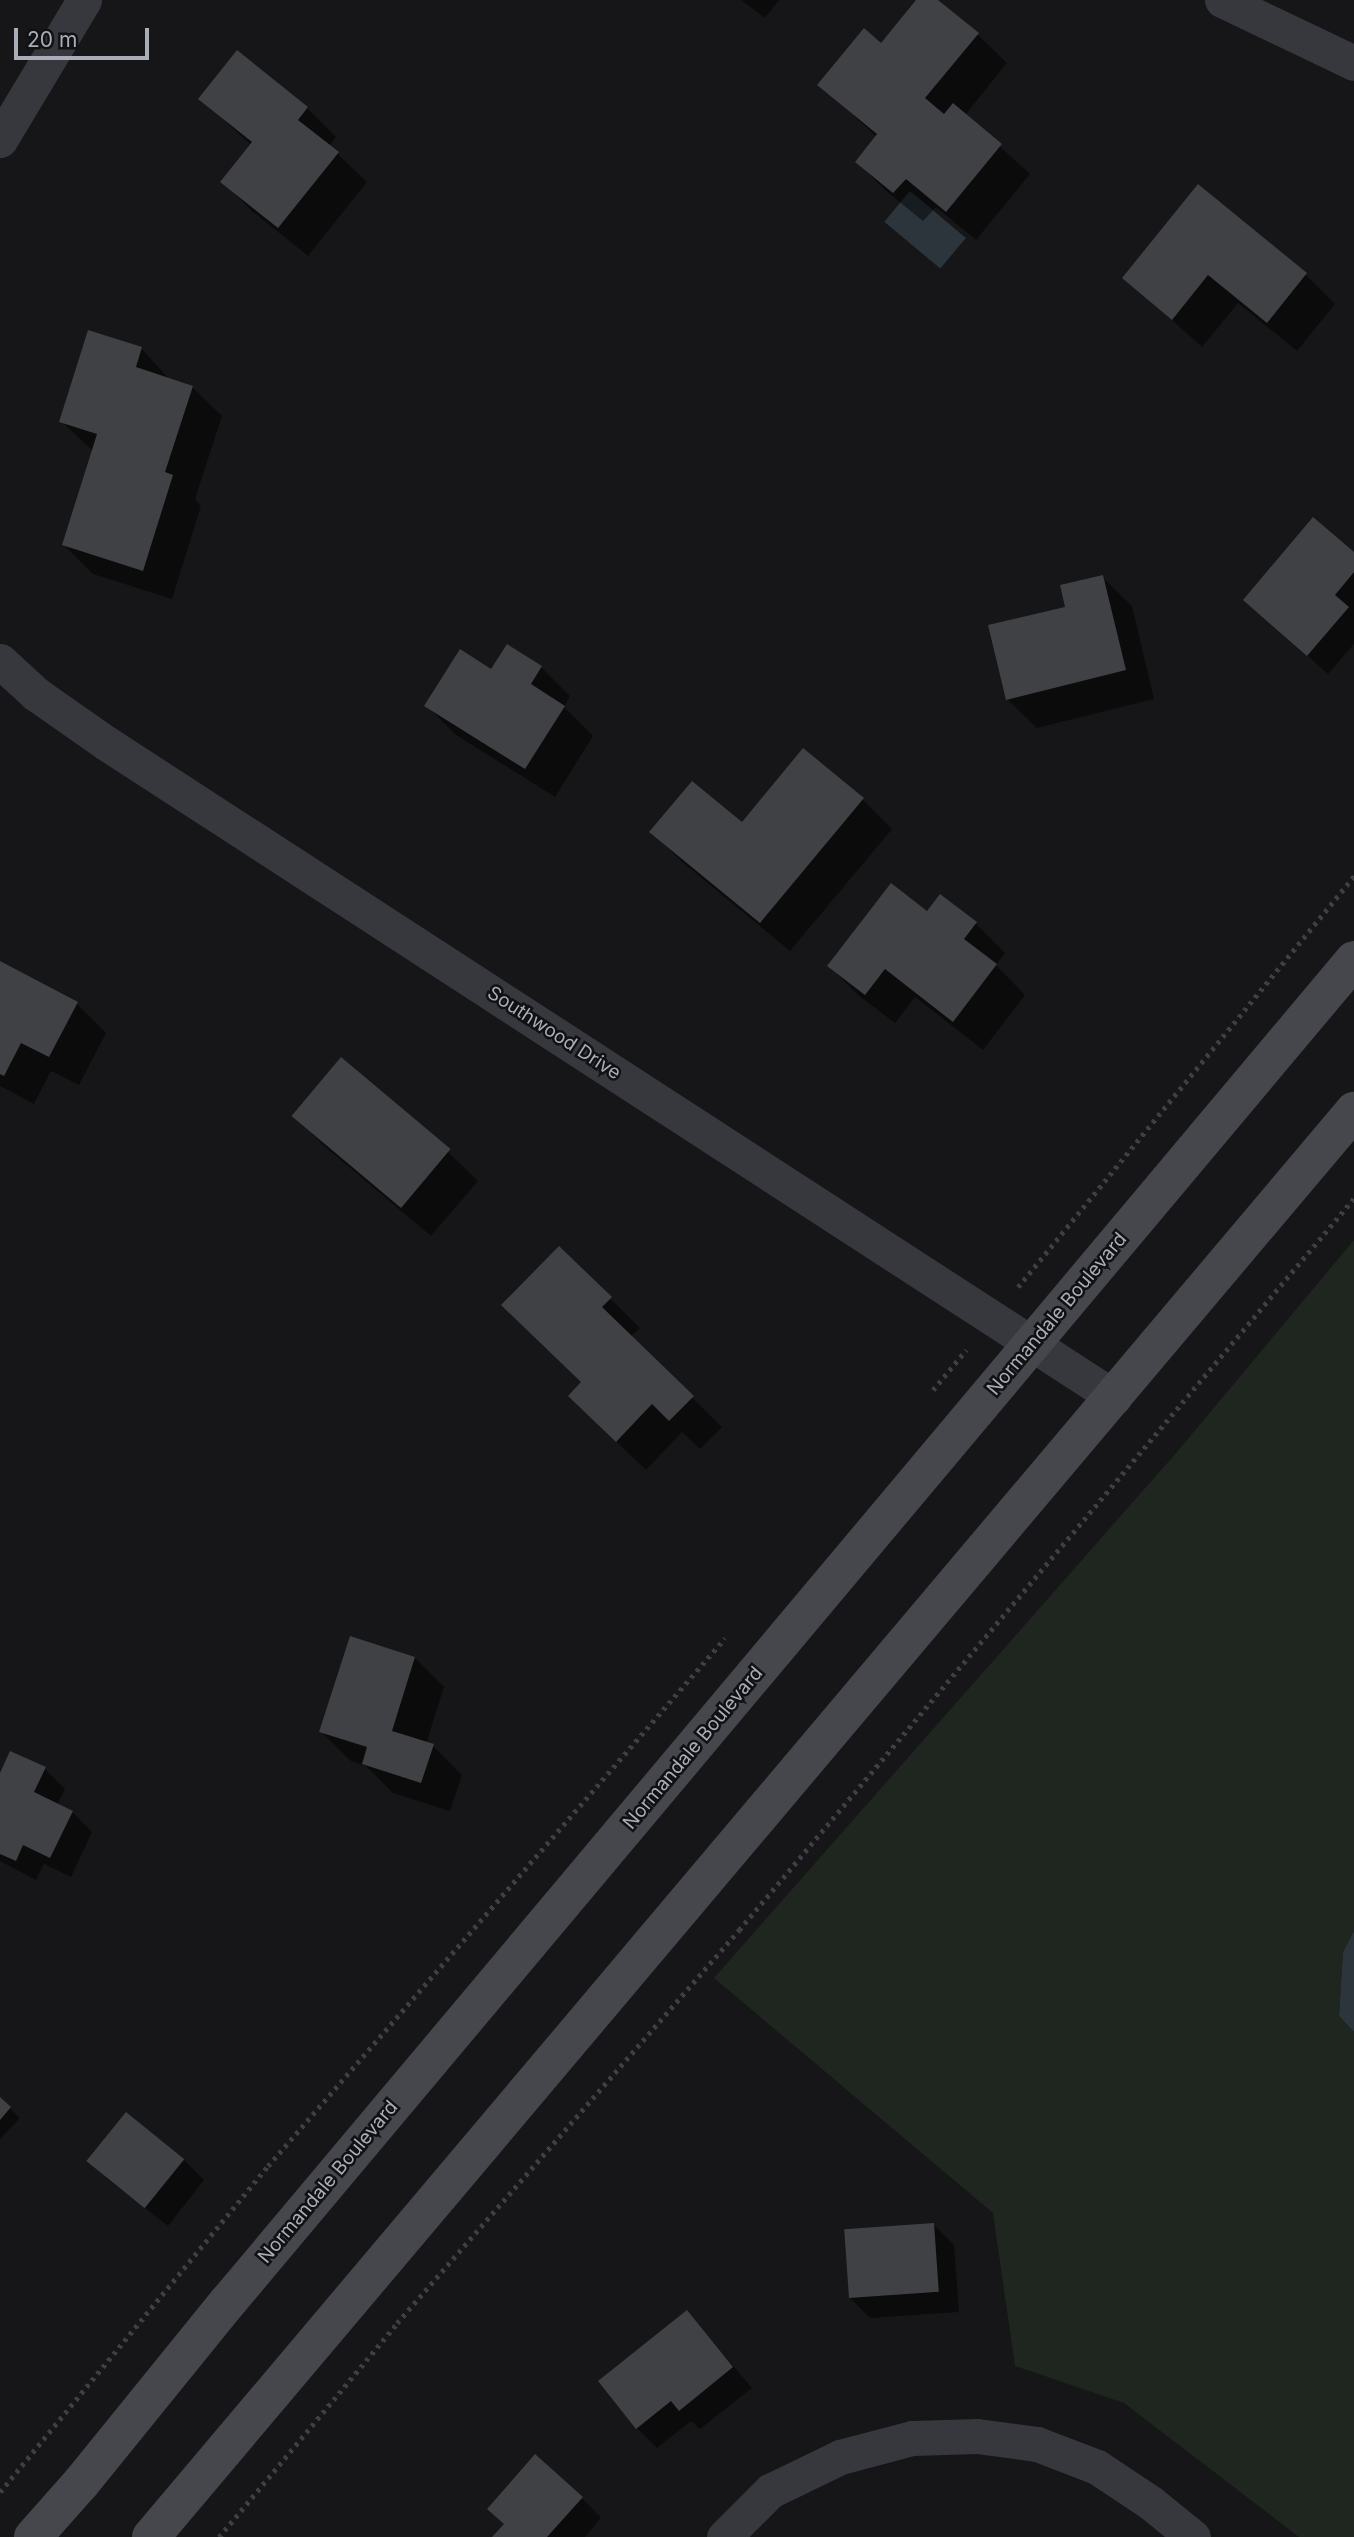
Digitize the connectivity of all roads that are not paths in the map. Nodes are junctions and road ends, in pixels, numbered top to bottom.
1 (84, 0) edge
2 (1222, 0) edge
3 (1354, 63) edge
4 (0, 140) edge
5 (0, 661) edge
6 (1354, 960) edge
7 (1354, 1111) edge
8 (1032, 1343) junction
9 (1114, 1397) junction
10 (33, 2537) edge
11 (151, 2537) edge
12 (724, 2537) edge
13 (1193, 2537) edge

1 - 4 street
2 - 3 street
5 - 8 street, Southwood Drive
6 - 8 main road, Normandale Boulevard
7 - 9 main road
8 - 9 street, Southwood Drive
8 - 10 main road, Normandale Boulevard
9 - 11 main road
12 - 13 street

